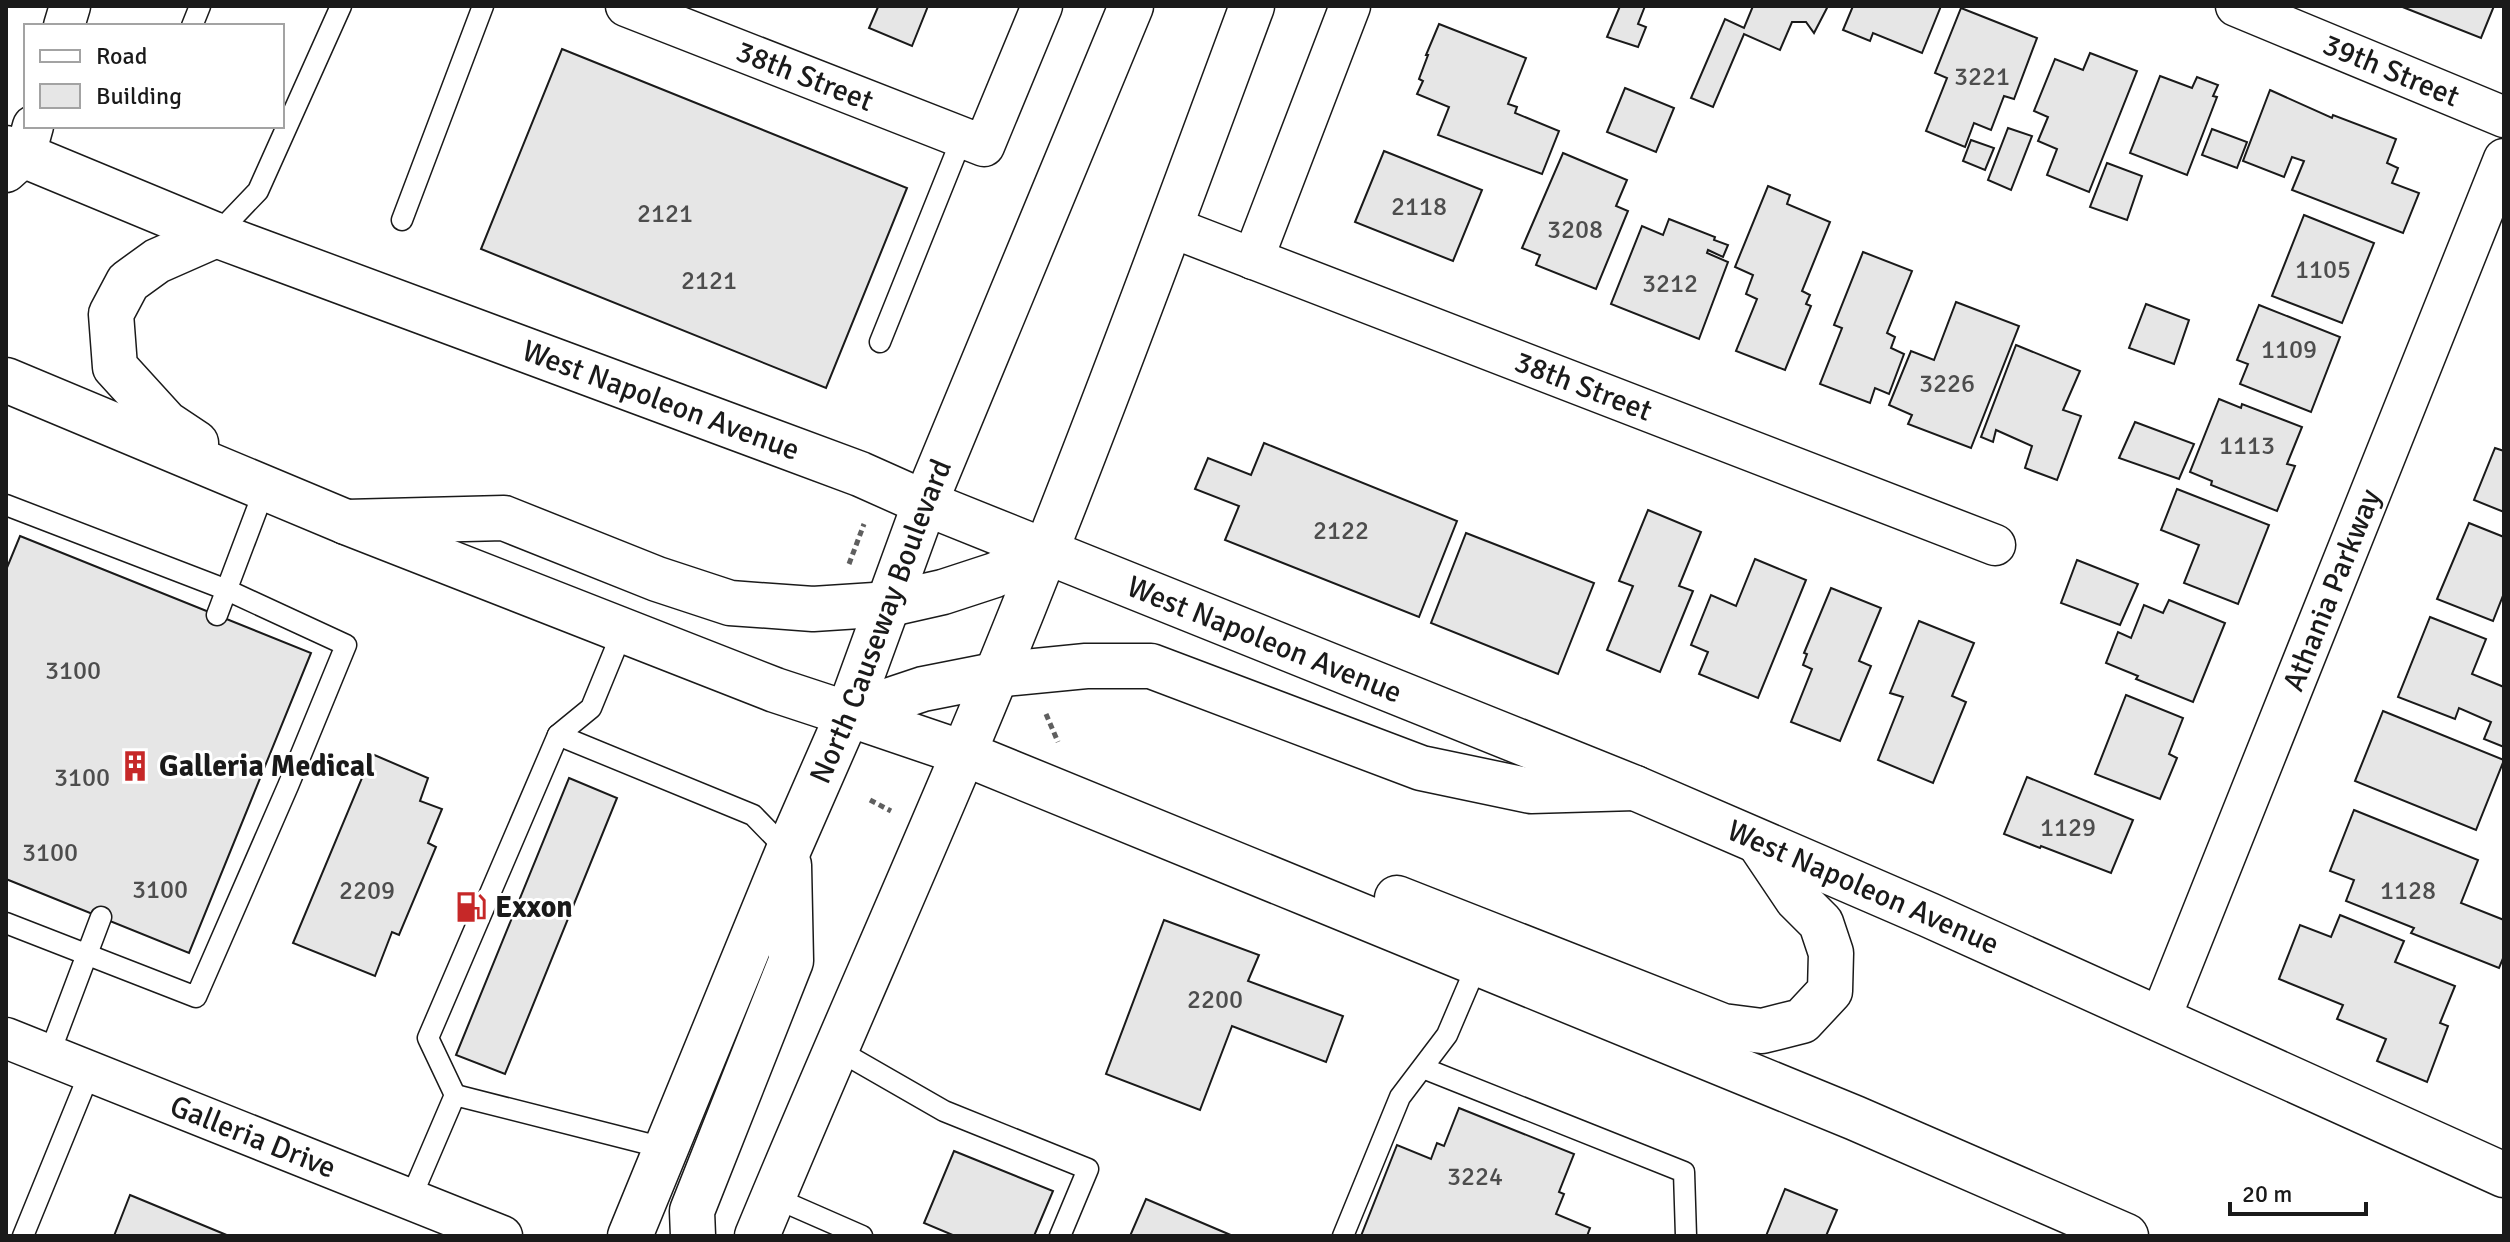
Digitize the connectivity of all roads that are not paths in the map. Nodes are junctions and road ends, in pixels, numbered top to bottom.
1 (341, 6) edge
2 (483, 6) edge
3 (626, 6) edge
4 (1042, 6) edge
5 (1131, 6) edge
6 (1252, 6) edge
7 (1350, 6) edge
8 (2236, 6) edge
9 (2504, 117) edge
10 (973, 142) junction
11 (18, 150) edge
12 (2504, 159) edge
13 (402, 220) dead end
14 (1171, 227) junction
15 (216, 235) junction
16 (1253, 259) junction
17 (880, 342) dead end
18 (6, 380) edge
19 (265, 488) junction
20 (925, 503) junction
21 (6, 505) edge
22 (346, 522) junction
23 (1995, 545) dead end
24 (1047, 550) junction
25 (227, 590) junction
26 (890, 604) junction
27 (217, 615) dead end
28 (623, 630) junction
29 (994, 675) junction
30 (848, 714) junction
31 (558, 735) junction
32 (963, 753) junction
33 (1635, 788) junction
34 (1760, 844) junction
35 (788, 851) junction
36 (101, 917) dead end
37 (6, 923) edge
38 (1483, 949) junction
39 (87, 954) junction
40 (2160, 1019) junction
41 (6, 1038) edge
42 (836, 1049) junction
43 (49, 1055) junction
44 (1423, 1068) junction
45 (90, 1072) junction
46 (455, 1095) junction
47 (664, 1148) junction
48 (2504, 1175) edge
49 (428, 1211) junction
50 (771, 1223) edge
51 (2075, 1226) edge
52 (23, 1236) edge
53 (502, 1236) edge
54 (630, 1236) edge
55 (693, 1236) edge
56 (862, 1236) edge
57 (1060, 1236) edge
58 (1343, 1236) edge
59 (1686, 1236) edge
60 (2126, 1236) edge

1 - 15 lane
2 - 13 lane
3 - 10 street, 38th Street
4 - 10 street
5 - 20 main road, North Causeway Boulevard
6 - 14 main road
7 - 16 street
8 - 9 street, 39th Street
10 - 17 lane
11 - 15 main road, West Napoleon Avenue
12 - 40 street, Athania Parkway
14 - 16 street, 38th Street
14 - 24 main road
15 - 19 main road
15 - 20 main road, West Napoleon Avenue
16 - 23 street, 38th Street
18 - 19 main road
19 - 22 main road
19 - 25 lane
20 - 24 main road, West Napoleon Avenue
20 - 26 main road, North Causeway Boulevard
21 - 25 lane
22 - 26 main road
22 - 28 main road
24 - 26 main road
24 - 29 main road
24 - 33 main road, West Napoleon Avenue
25 - 27 lane
25 - 39 lane
26 - 30 main road, North Causeway Boulevard
28 - 30 main road
28 - 31 lane
29 - 30 main road
29 - 32 main road
29 - 33 main road
30 - 32 main road
30 - 35 main road, North Causeway Boulevard
31 - 35 lane
31 - 46 lane
32 - 38 main road
32 - 42 main road
33 - 34 main road, West Napoleon Avenue
34 - 38 main road
34 - 40 main road, West Napoleon Avenue
35 - 47 main road, North Causeway Boulevard
35 - 55 main road
36 - 39 lane
37 - 39 lane
38 - 44 lane
38 - 51 main road
39 - 43 lane
40 - 48 main road, West Napoleon Avenue
41 - 43 street, Galleria Drive
42 - 50 main road
42 - 57 lane
43 - 45 street, Galleria Drive
44 - 58 lane
44 - 59 lane
45 - 49 street, Galleria Drive
45 - 52 lane
46 - 47 lane
46 - 49 lane
47 - 54 main road, North Causeway Boulevard
49 - 53 street, Galleria Drive
50 - 56 lane
51 - 60 main road

